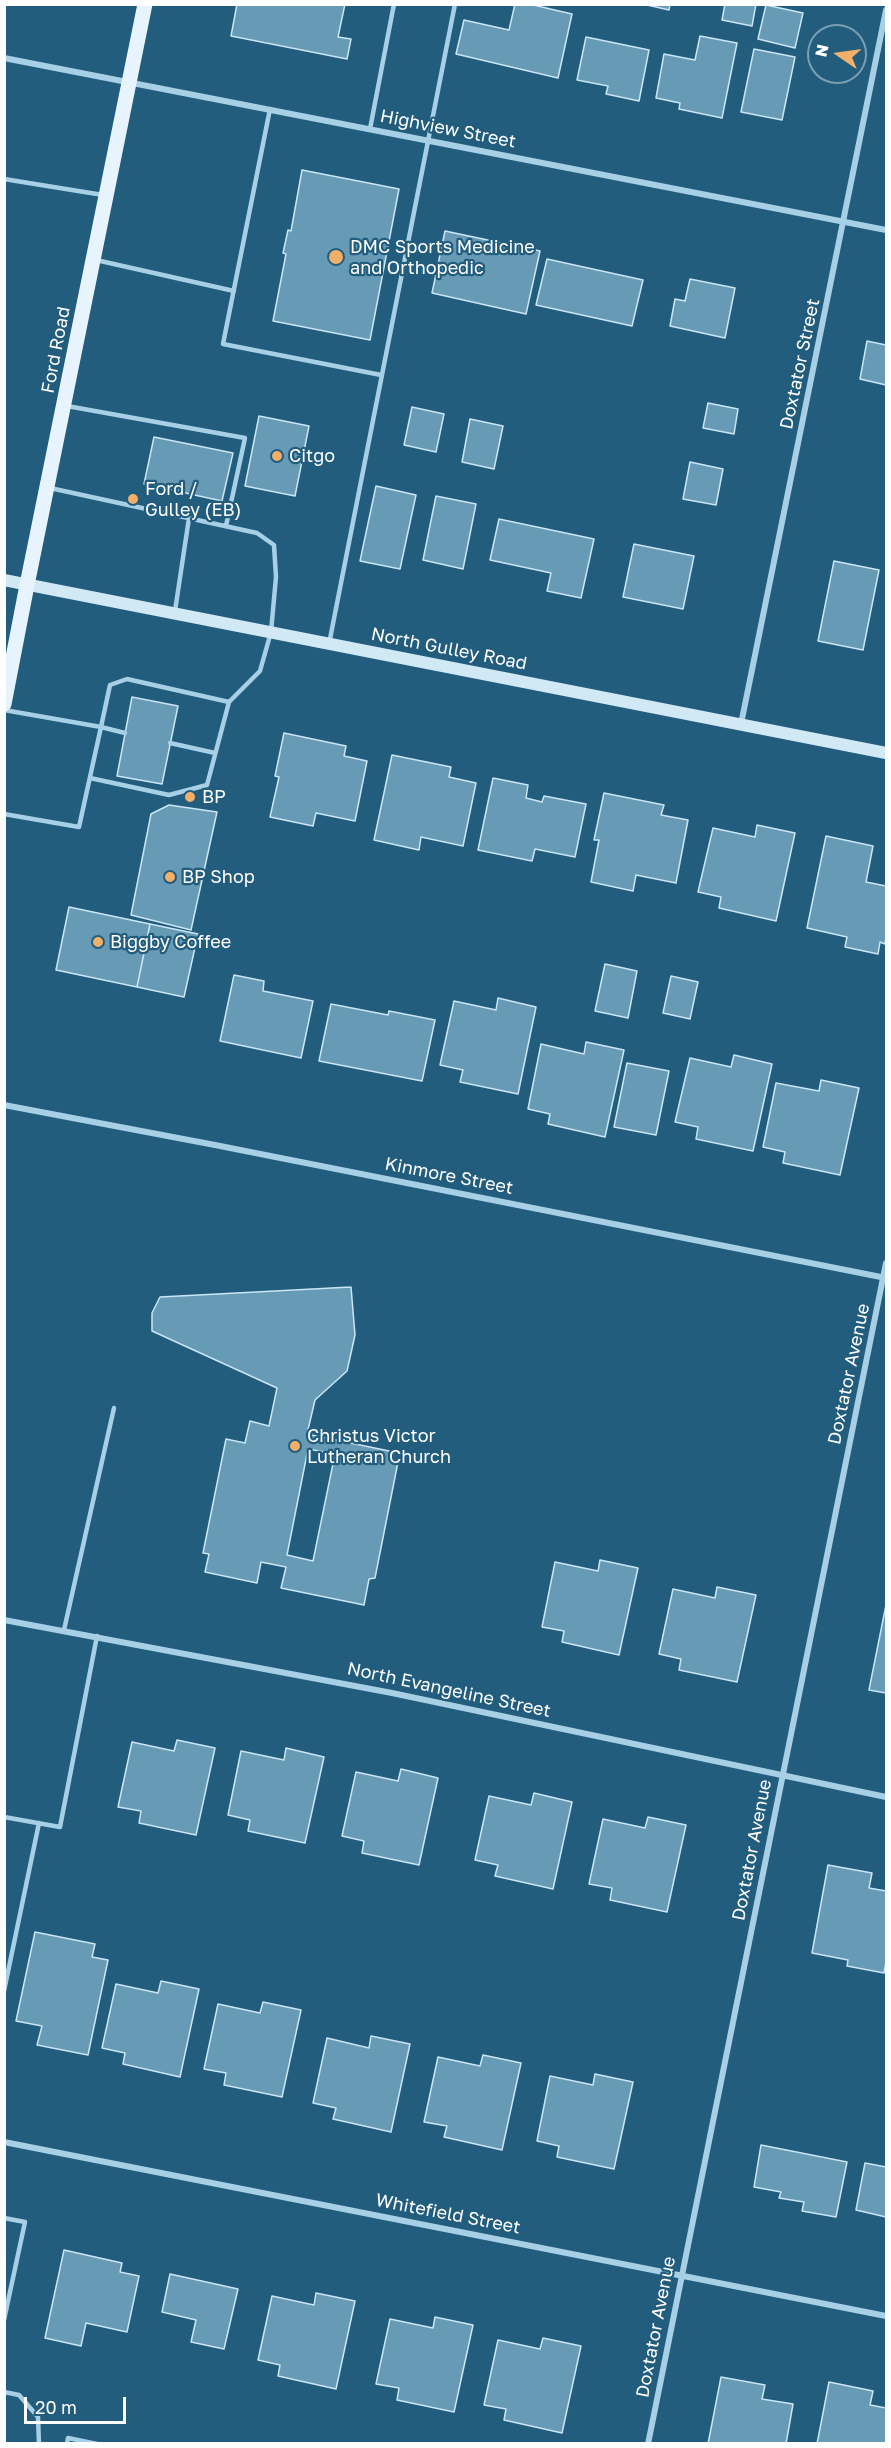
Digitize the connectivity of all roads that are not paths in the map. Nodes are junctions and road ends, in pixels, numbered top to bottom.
1 (145, 4) edge
2 (394, 4) edge
3 (455, 4) edge
4 (886, 10) edge
5 (4, 58) edge
6 (130, 81) junction
7 (270, 109) junction
8 (370, 129) junction
9 (427, 140) junction
10 (4, 179) edge
11 (108, 196) junction
12 (844, 222) junction
13 (886, 230) edge
14 (94, 260) junction
15 (234, 291) junction
16 (381, 375) junction
17 (64, 406) junction
18 (47, 487) junction
19 (189, 518) junction
20 (226, 526) junction
21 (4, 580) edge
22 (27, 585) junction
23 (174, 614) junction
24 (271, 632) junction
25 (329, 644) junction
26 (7, 679) edge
27 (229, 702) junction
28 (4, 704) edge
29 (4, 710) edge
30 (741, 724) junction
31 (100, 727) junction
32 (125, 732) dead end
33 (170, 743) dead end
34 (215, 753) junction
35 (886, 753) edge
36 (90, 778) junction
37 (4, 814) edge
38 (4, 1105) edge
39 (886, 1263) edge
40 (885, 1278) edge
41 (114, 1408) dead end
42 (4, 1620) edge
43 (64, 1630) junction
44 (97, 1636) junction
45 (782, 1777) junction
46 (886, 1797) edge
47 (4, 1817) edge
48 (39, 1823) junction
49 (4, 1991) edge
50 (4, 2142) edge
51 (4, 2218) edge
52 (682, 2276) junction
53 (886, 2316) edge
54 (4, 2320) edge
55 (4, 2392) edge
56 (39, 2444) edge
57 (67, 2444) edge
58 (98, 2444) edge
59 (648, 2444) edge

1 - 6 main road, Ford Road
2 - 8 lane
3 - 9 lane
4 - 12 street, Doxtator Street
5 - 6 street, Highview Street
6 - 7 street, Highview Street
6 - 11 main road, Ford Road
7 - 8 street, Highview Street
7 - 15 lane
8 - 9 street, Highview Street
9 - 12 street, Highview Street
9 - 16 lane
10 - 11 lane
11 - 14 main road, Ford Road
12 - 13 street, Highview Street
12 - 30 street, Doxtator Street
14 - 15 lane
14 - 17 main road, Ford Road
15 - 16 lane
16 - 25 lane
17 - 18 main road, Ford Road
17 - 20 lane
18 - 19 lane
18 - 22 main road, Ford Road
19 - 20 lane
19 - 23 lane
20 - 24 lane
21 - 22 street, North Gulley Road
22 - 23 street, North Gulley Road
22 - 26 main road, Ford Road
23 - 24 street, North Gulley Road
24 - 25 street, North Gulley Road
24 - 27 lane
25 - 30 street, North Gulley Road
26 - 28 main road, Ford Road
27 - 31 lane
27 - 34 lane
29 - 31 lane
30 - 35 street, North Gulley Road
31 - 32 lane
31 - 36 lane
33 - 34 lane
34 - 36 lane
36 - 37 lane
38 - 40 street, Kinmore Street
39 - 40 street, Doxtator Avenue
40 - 45 street, Doxtator Avenue
41 - 43 lane
42 - 43 street, North Evangeline Street
43 - 44 street, North Evangeline Street
44 - 45 street, North Evangeline Street
44 - 48 lane
45 - 46 street, North Evangeline Street
45 - 52 street, Doxtator Avenue
47 - 48 lane
48 - 49 lane
50 - 52 street, Whitefield Street
51 - 54 lane
52 - 53 street, Whitefield Street
52 - 59 street, Doxtator Avenue
55 - 56 lane
57 - 58 lane

